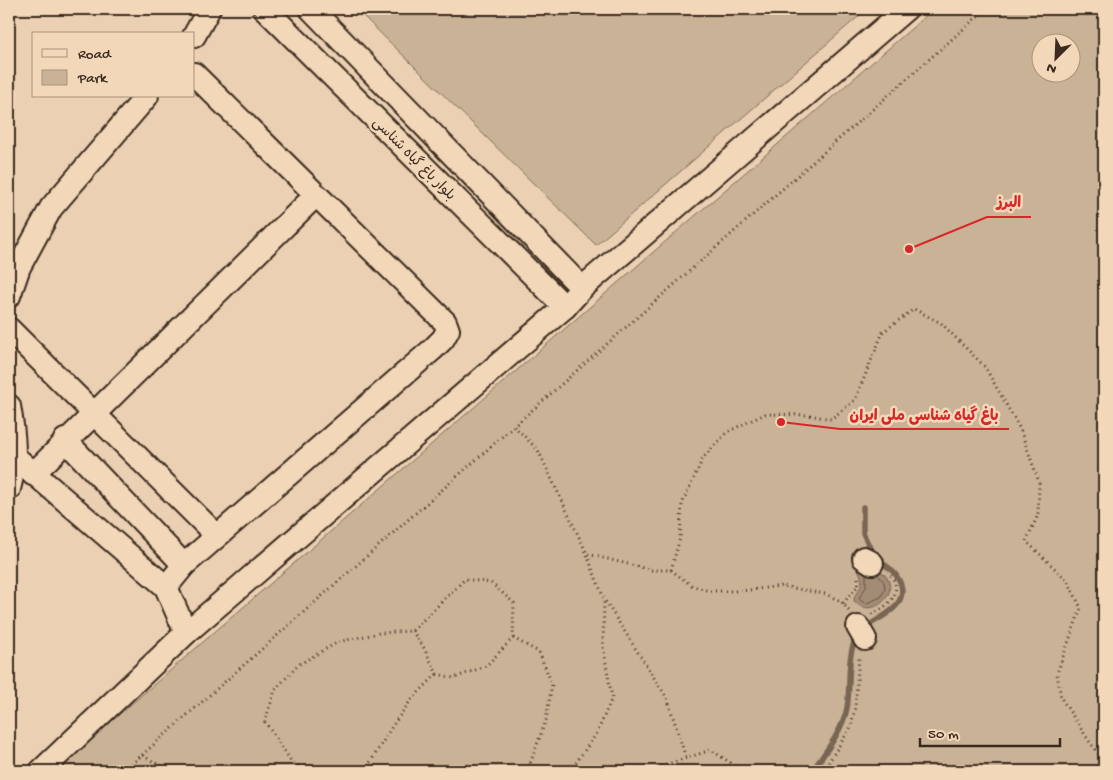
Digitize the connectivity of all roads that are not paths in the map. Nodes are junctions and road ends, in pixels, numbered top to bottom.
1 (210, 9) edge
2 (265, 9) edge
3 (311, 9) edge
4 (906, 9) edge
5 (195, 34) edge
6 (195, 75) edge
7 (145, 98) edge
8 (316, 194) junction
9 (582, 288) junction
10 (9, 296) edge
11 (565, 307) junction
12 (9, 329) edge
13 (9, 406) edge
14 (94, 412) junction
15 (65, 440) junction
16 (15, 457) junction
17 (32, 474) junction
18 (9, 489) edge
19 (217, 536) junction
20 (184, 565) junction
21 (166, 587) junction
22 (186, 633) junction
23 (41, 771) edge

1 - 5 street
2 - 11 street, بلوار باغ گیاه شناسی
3 - 9 street, بلوار باغ گیاه شناسی
4 - 9 street
6 - 8 street
7 - 10 street
8 - 14 street
8 - 19 street
9 - 11 street
11 - 22 street
12 - 14 street
13 - 16 street
14 - 15 street
14 - 19 street
15 - 17 street
15 - 20 street
16 - 17 street
16 - 18 street
17 - 21 street
19 - 20 street
20 - 21 street
21 - 22 street
22 - 23 street

